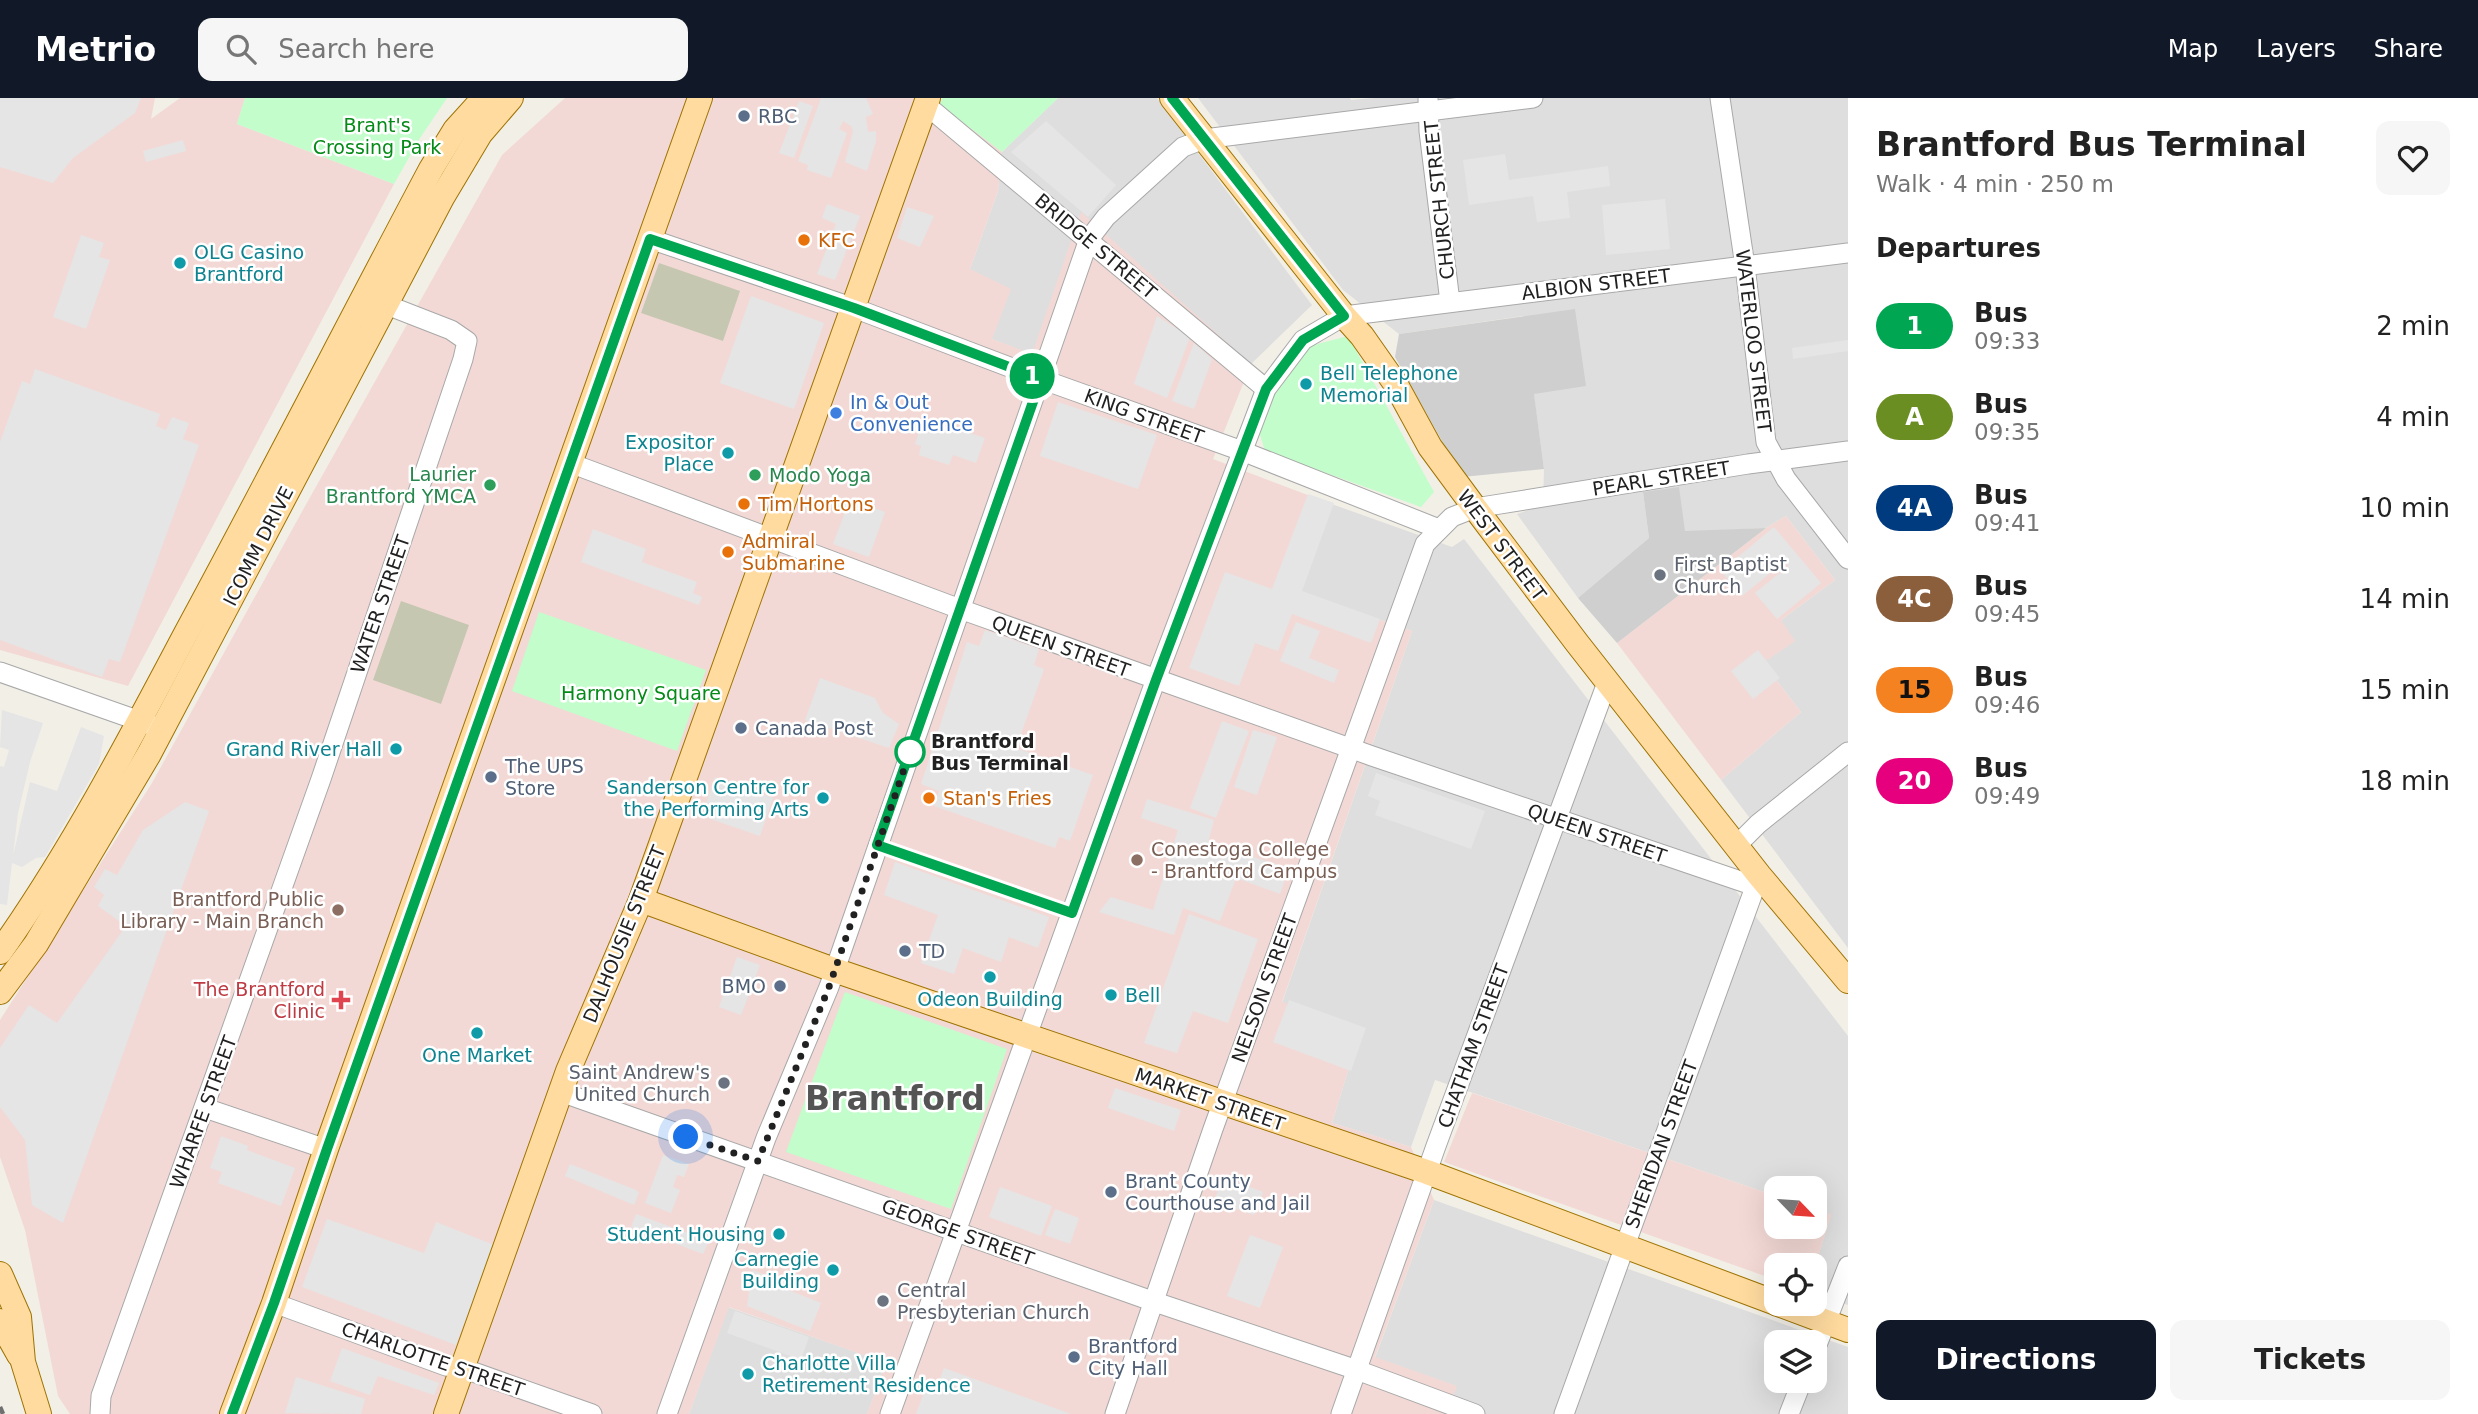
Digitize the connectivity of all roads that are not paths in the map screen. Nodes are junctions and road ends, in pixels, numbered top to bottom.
1 (484, 98) edge
2 (511, 98) edge
3 (699, 98) edge
4 (1172, 98) edge
5 (1533, 98) edge
6 (1720, 98) edge
7 (927, 101) edge
8 (1429, 104) edge
9 (1204, 139) junction
10 (650, 239) junction
11 (1089, 239) junction
12 (1848, 253) edge
13 (1745, 265) junction
14 (374, 300) junction
15 (1450, 302) junction
16 (854, 308) junction
17 (1344, 316) junction
18 (1041, 379) junction
19 (1266, 389) junction
20 (1242, 451) junction
21 (1848, 451) edge
22 (1776, 461) junction
23 (570, 463) junction
24 (1475, 508) junction
25 (1439, 528) junction
26 (771, 536) junction
27 (1848, 559) edge
28 (960, 609) junction
29 (0, 672) edge
30 (1156, 680) junction
31 (1608, 680) junction
32 (151, 725) junction
33 (1349, 748) junction
34 (1848, 752) edge
35 (317, 787) joint
36 (1556, 819) junction
37 (1737, 845) junction
38 (1757, 881) junction
39 (641, 900) junction
40 (0, 952) edge
41 (834, 970) junction
42 (1848, 981) edge
43 (0, 992) edge
44 (1026, 1036) junction
45 (561, 1092) junction
46 (1222, 1104) junction
47 (205, 1108) junction
48 (327, 1149) junction
49 (758, 1161) junction
50 (1427, 1172) junction
51 (956, 1230) junction
52 (1625, 1245) junction
53 (1848, 1266) edge
54 (0, 1274) edge
55 (1764, 1298) edge
56 (1152, 1301) junction
57 (274, 1303) junction
58 (1811, 1316) edge
59 (0, 1321) edge
60 (1837, 1326) edge
61 (23, 1362) junction
62 (462, 1368) junction
63 (1357, 1370) junction
64 (1797, 1393) edge
65 (100, 1405) edge
66 (39, 1414) edge
67 (232, 1414) edge
68 (446, 1414) edge
69 (592, 1414) edge
70 (667, 1414) edge
71 (890, 1414) edge
72 (1115, 1414) edge
73 (1340, 1414) edge
74 (1475, 1414) edge
75 (1564, 1414) edge
76 (1789, 1414) edge

1 - 14 main road, ICOMM DRIVE
2 - 14 main road, ICOMM DRIVE
3 - 10 main road
4 - 9 main road, WEST STREET
5 - 8 street
6 - 13 street, WATERLOO STREET
7 - 11 street, BRIDGE STREET
7 - 16 main road, DALHOUSIE STREET
8 - 9 street
8 - 15 street, CHURCH STREET
9 - 11 street
9 - 17 main road, WEST STREET
10 - 16 street, KING STREET
10 - 23 main road
11 - 18 street
11 - 19 street, BRIDGE STREET
12 - 13 street, ALBION STREET
13 - 15 street, ALBION STREET
13 - 22 street, WATERLOO STREET
14 - 32 main road, ICOMM DRIVE
14 - 35 street, WATER STREET
15 - 17 street, ALBION STREET
16 - 18 street, KING STREET
16 - 26 main road, DALHOUSIE STREET
17 - 19 street
17 - 24 main road, WEST STREET
18 - 20 street, KING STREET
18 - 28 street
19 - 20 street
20 - 25 street, KING STREET
20 - 30 street
21 - 22 street, PEARL STREET
22 - 24 street, PEARL STREET
22 - 27 street, WATERLOO STREET
23 - 26 street, QUEEN STREET
23 - 48 main road
24 - 25 street, NELSON STREET
24 - 31 main road, WEST STREET
25 - 33 street, NELSON STREET
26 - 28 street, QUEEN STREET
26 - 39 main road, DALHOUSIE STREET
28 - 30 street, QUEEN STREET
28 - 41 street
29 - 32 street
30 - 33 street, QUEEN STREET
30 - 44 street
31 - 36 street, CHATHAM STREET
31 - 37 main road, WEST STREET
32 - 40 main road, ICOMM DRIVE
32 - 43 main road, ICOMM DRIVE
33 - 36 street, QUEEN STREET
33 - 46 street, NELSON STREET
34 - 37 street
35 - 47 street, WHARFE STREET
36 - 38 street, QUEEN STREET
36 - 50 street, CHATHAM STREET
37 - 38 main road, WEST STREET
38 - 42 main road, WEST STREET
38 - 52 street, SHERIDAN STREET
39 - 41 main road, MARKET STREET
39 - 45 main road, DALHOUSIE STREET
41 - 44 main road, MARKET STREET
41 - 49 street
44 - 46 main road, MARKET STREET
44 - 51 street
45 - 49 street, GEORGE STREET
45 - 62 main road, DALHOUSIE STREET
46 - 50 main road, MARKET STREET
46 - 56 street, NELSON STREET
47 - 48 street
47 - 65 street, WHARFE STREET
48 - 57 main road
49 - 51 street, GEORGE STREET
49 - 70 street
50 - 52 main road, MARKET STREET
50 - 63 street, CHATHAM STREET
51 - 56 street, GEORGE STREET
51 - 71 street
52 - 55 main road, MARKET STREET
52 - 75 street, SHERIDAN STREET
53 - 60 street
54 - 61 main road
56 - 63 street, GEORGE STREET
56 - 72 street, NELSON STREET
57 - 62 street, CHARLOTTE STREET
57 - 67 main road
58 - 60 main road, MARKET STREET
59 - 61 main road
61 - 66 main road
62 - 68 main road, DALHOUSIE STREET
62 - 69 street, CHARLOTTE STREET
63 - 73 street, CHATHAM STREET
63 - 74 street, GEORGE STREET
64 - 76 street

